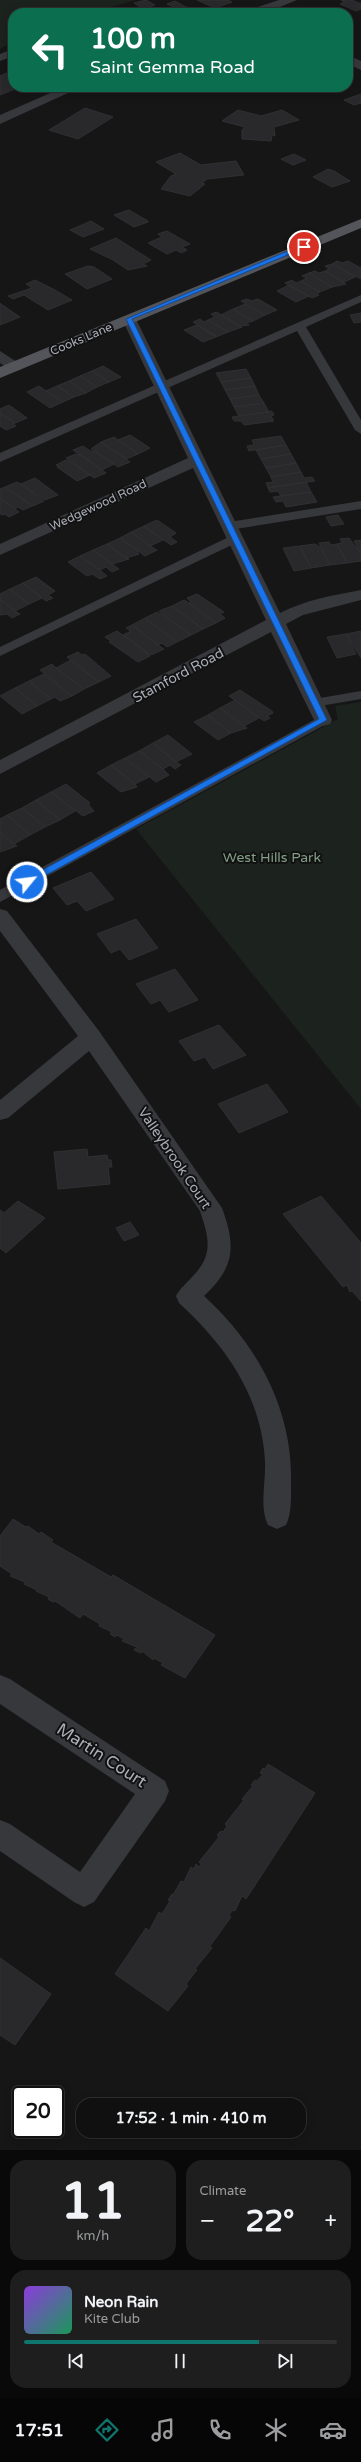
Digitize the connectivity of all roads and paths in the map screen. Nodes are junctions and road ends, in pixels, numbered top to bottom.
1 (291, 0) edge
2 (268, 8) edge
3 (64, 92) edge
4 (0, 120) edge
5 (361, 223) edge
6 (361, 298) edge
7 (129, 319) junction
8 (299, 325) junction
9 (0, 356) edge
10 (15, 367) junction
11 (0, 373) edge
12 (162, 387) junction
13 (361, 430) edge
14 (0, 458) edge
15 (196, 460) junction
16 (361, 505) edge
17 (232, 532) junction
18 (0, 550) edge
19 (361, 596) edge
20 (276, 624) junction
21 (0, 652) edge
22 (361, 695) edge
23 (314, 703) junction
24 (323, 720) joint
25 (0, 768) edge
26 (0, 897) edge
27 (0, 916) edge
28 (91, 1037) junction
29 (0, 1112) edge
30 (278, 1518) dead end
31 (0, 1688) edge
32 (0, 1834) edge

1 - 2 street
3 - 4 street
5 - 7 main road, Cooks Lane
6 - 8 lane
7 - 10 main road, Cooks Lane
7 - 12 street
8 - 12 lane
8 - 13 lane
9 - 10 street
10 - 11 main road, Cooks Lane
12 - 14 lane
12 - 15 street
15 - 17 street
15 - 18 street, Wedgewood Road
16 - 17 lane
17 - 20 street
17 - 21 lane
19 - 20 street, Stamford Road
20 - 23 street
20 - 25 street, Stamford Road
22 - 23 lane
23 - 24 street
24 - 26 lane
27 - 28 street
28 - 29 street
28 - 30 street, Valleybrook Court
31 - 32 street, Martin Court

